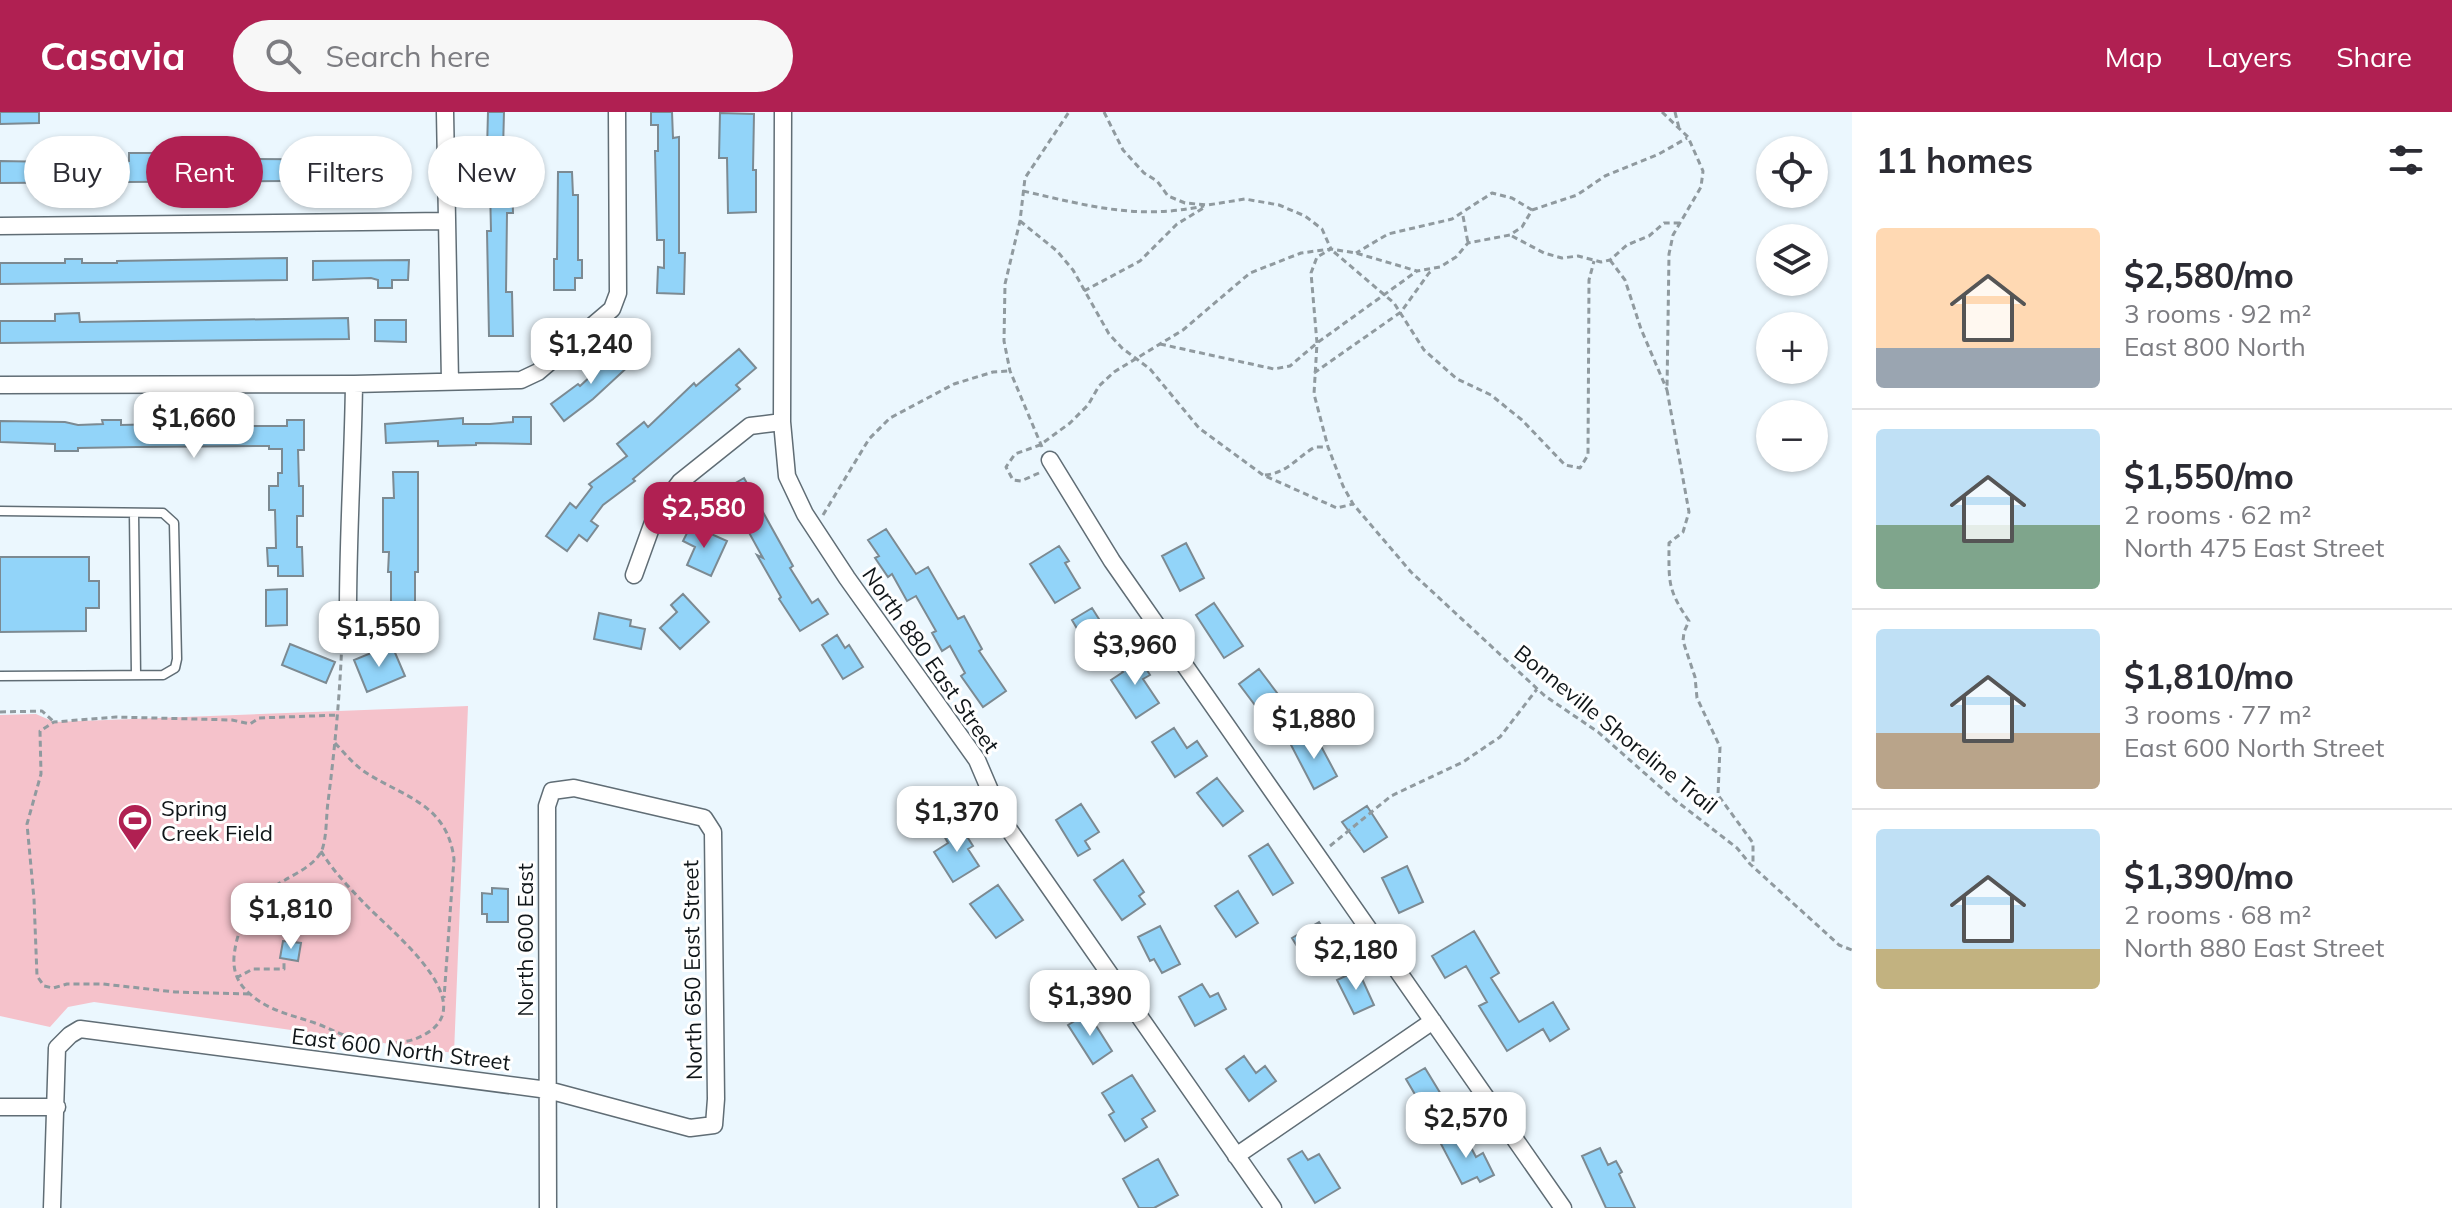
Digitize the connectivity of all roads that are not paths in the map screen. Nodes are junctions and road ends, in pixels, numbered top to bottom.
1 (445, 112) edge
2 (617, 112) edge
3 (783, 112) edge
4 (447, 221) junction
5 (0, 226) edge
6 (450, 381) junction
7 (354, 384) junction
8 (0, 385) edge
9 (782, 422) junction
10 (1052, 463) road end
11 (0, 511) edge
12 (134, 513) junction
13 (634, 575) dead end
14 (348, 609) dead end
15 (136, 675) junction
16 (0, 676) edge
17 (704, 818) joint
18 (1433, 1021) junction
19 (548, 1090) junction
20 (0, 1107) edge
21 (57, 1107) junction
22 (714, 1125) joint
23 (1236, 1156) junction
24 (52, 1208) edge
25 (548, 1208) edge
26 (1273, 1208) edge
27 (1563, 1208) edge

1 - 4 street
2 - 6 street
3 - 9 street, North 880 East Street
4 - 5 street
4 - 6 street
6 - 7 street
7 - 8 street
7 - 14 street
9 - 13 street
9 - 23 street, North 880 East Street
10 - 18 street
11 - 12 lane
12 - 15 lane
12 - 15 lane
15 - 16 lane
17 - 19 street, North 600 East
17 - 22 street, North 650 East Street
18 - 23 street
18 - 27 street
19 - 21 street, East 600 North Street
19 - 22 street, East 600 North Street
19 - 25 street, North 600 East
20 - 21 street
21 - 24 street
23 - 26 street, North 880 East Street

